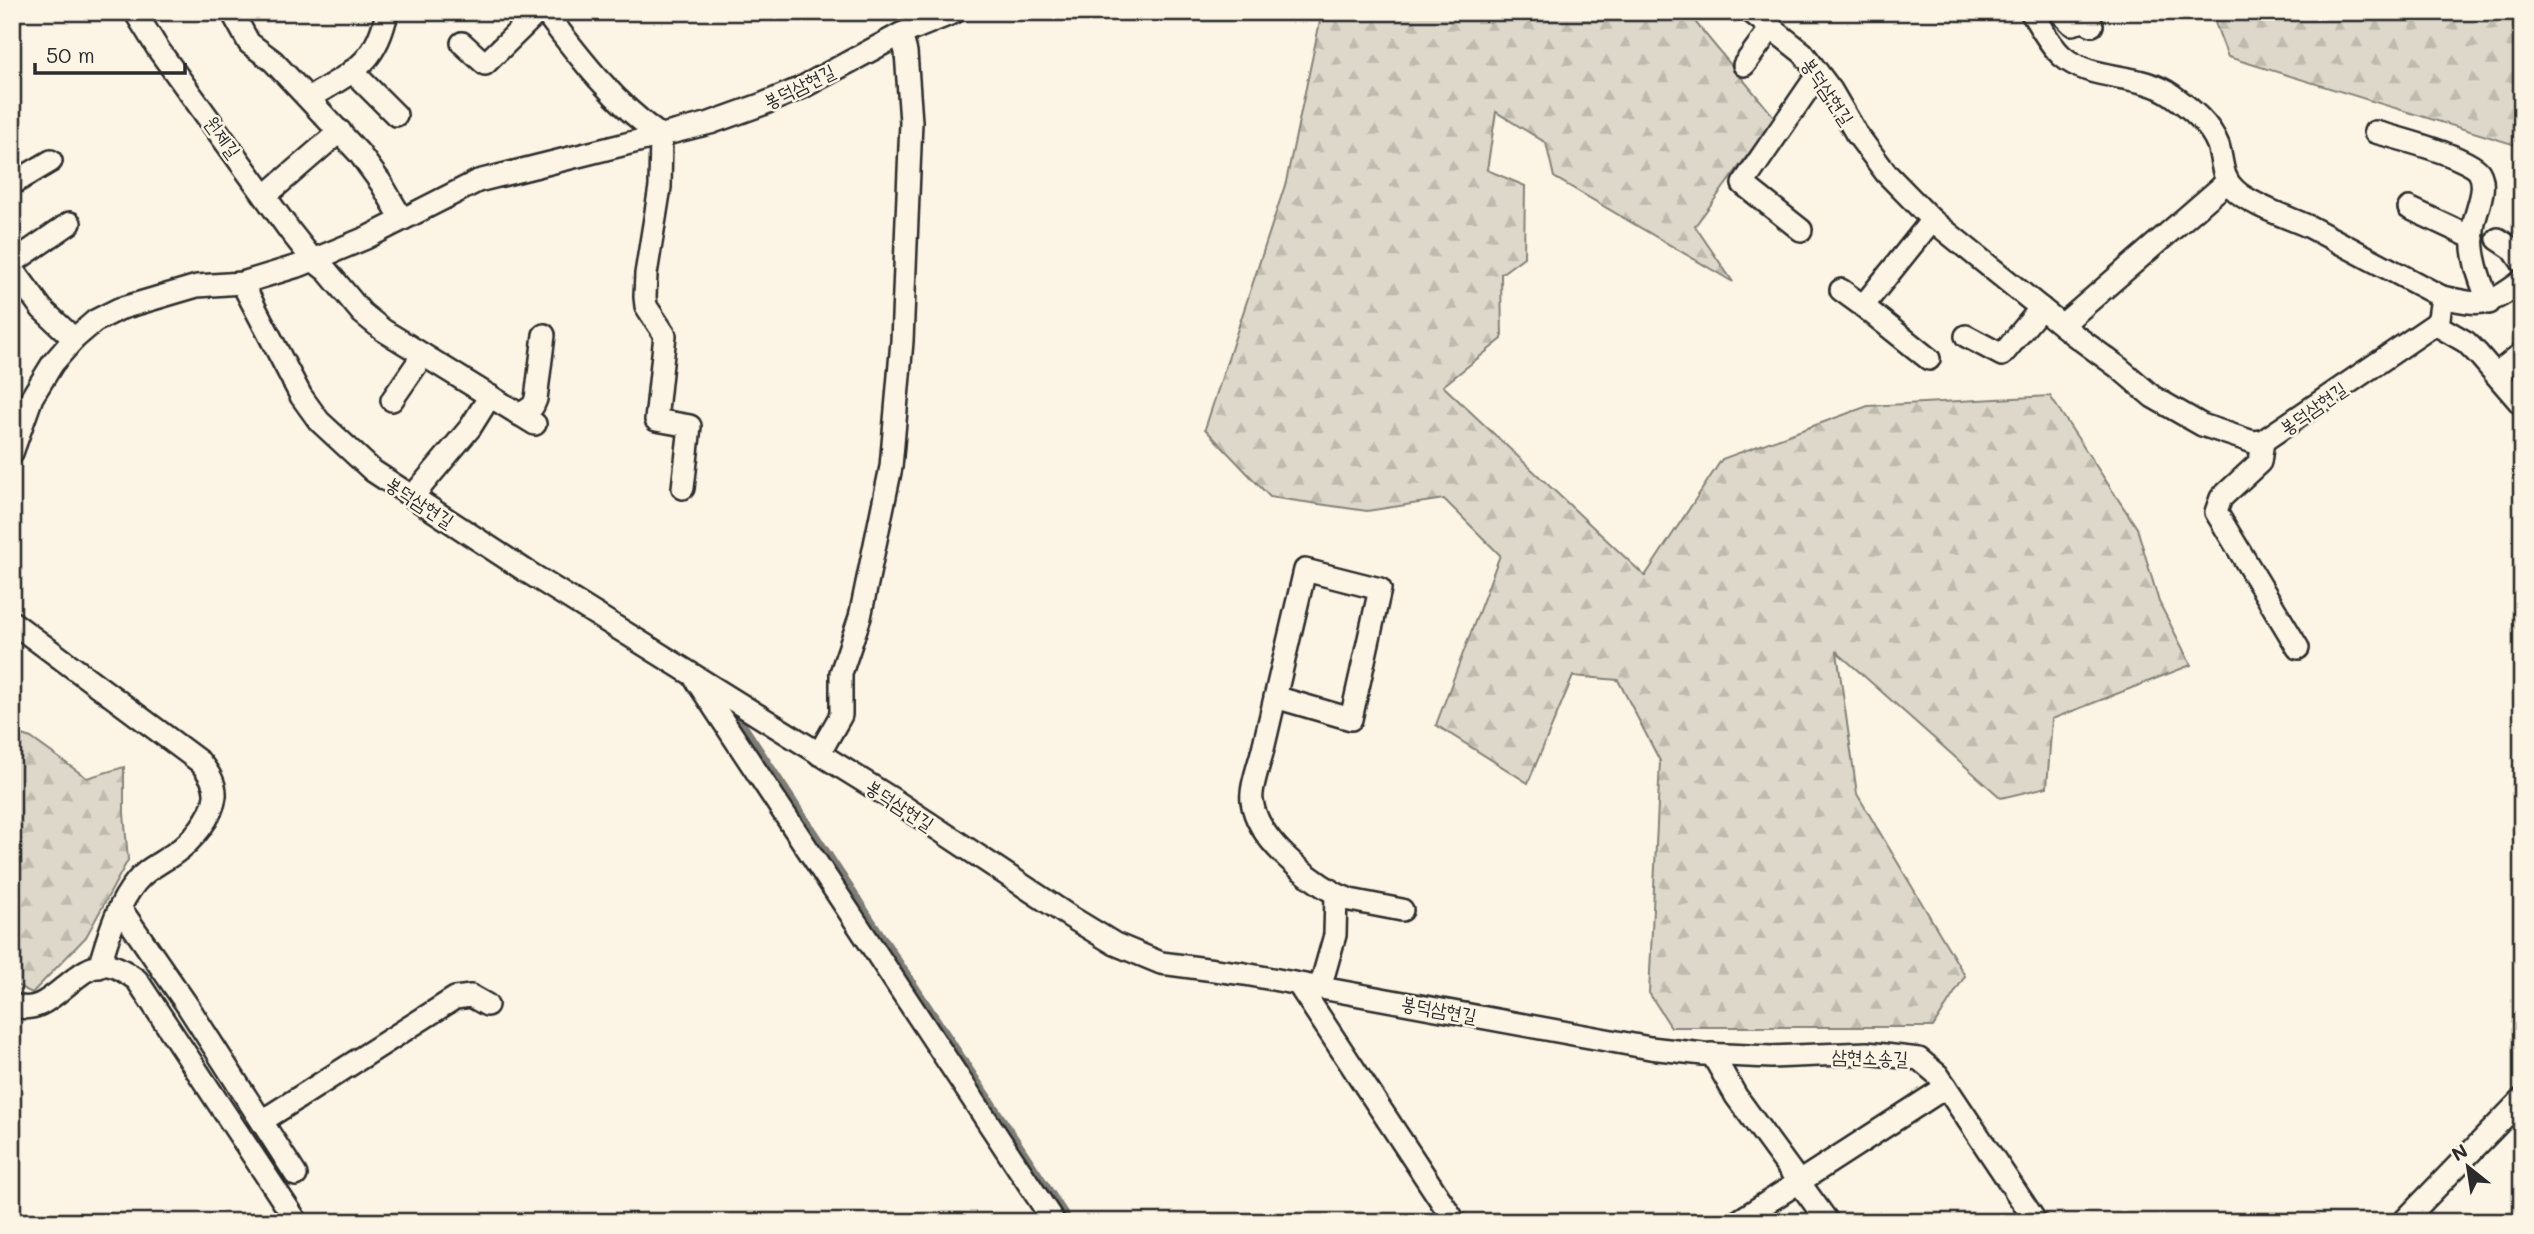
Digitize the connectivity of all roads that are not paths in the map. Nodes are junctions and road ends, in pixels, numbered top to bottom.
1 (135, 12) edge
2 (232, 12) edge
3 (387, 12) edge
4 (538, 12) edge
5 (545, 12) edge
6 (1751, 12) edge
7 (2031, 12) edge
8 (2060, 12) edge
9 (946, 14) edge
10 (2092, 25) dead end
11 (1771, 28) junction
12 (901, 34) junction
13 (462, 43) dead end
14 (1744, 65) dead end
15 (352, 71) junction
16 (1818, 74) junction
17 (309, 98) junction
18 (396, 115) dead end
19 (340, 131) junction
20 (2375, 132) dead end
21 (661, 136) junction
22 (51, 161) dead end
23 (2227, 182) junction
24 (12, 184) edge
25 (265, 196) junction
26 (2409, 208) dead end
27 (402, 219) junction
28 (1932, 220) junction
29 (70, 223) dead end
30 (1801, 230) dead end
31 (2473, 238) junction
32 (2498, 239) dead end
33 (313, 260) junction
34 (2522, 262) edge
35 (12, 266) edge
36 (2522, 281) edge
37 (242, 283) junction
38 (1841, 290) dead end
39 (2442, 297) junction
40 (2489, 303) junction
41 (1863, 306) junction
42 (2041, 308) junction
43 (2435, 324) junction
44 (2062, 325) junction
45 (544, 335) dead end
46 (1966, 336) dead end
47 (74, 338) junction
48 (2522, 353) edge
49 (423, 355) junction
50 (1929, 359) dead end
51 (2496, 374) junction
52 (490, 396) junction
53 (392, 400) dead end
54 (2522, 405) edge
55 (14, 439) edge
56 (2263, 441) junction
57 (683, 488) dead end
58 (412, 497) junction
59 (12, 622) edge
60 (2298, 648) dead end
61 (693, 675) junction
62 (1275, 697) junction
63 (820, 754) junction
64 (1336, 894) junction
65 (120, 908) junction
66 (1402, 910) dead end
67 (99, 967) junction
68 (1298, 984) junction
69 (1320, 988) junction
70 (487, 1005) dead end
71 (21, 1006) edge
72 (12, 1022) edge
73 (1708, 1054) junction
74 (1946, 1087) junction
75 (2522, 1099) edge
76 (262, 1121) junction
77 (296, 1175) dead end
78 (1800, 1181) junction
79 (297, 1222) edge
80 (1054, 1222) edge
81 (1455, 1222) edge
82 (1737, 1222) edge
83 (1828, 1222) edge
84 (2036, 1222) edge
85 (2403, 1222) edge

1 - 25 street, 원제길
2 - 17 street
3 - 15 street
4 - 13 street
5 - 21 street
6 - 11 street, 봉덕삼현길
7 - 23 street
8 - 10 street
9 - 12 street, 봉덕삼현길
11 - 14 street
11 - 16 street, 봉덕삼현길
12 - 21 street, 봉덕삼현길
12 - 63 street
15 - 17 street
15 - 18 street
16 - 28 street, 봉덕삼현길
16 - 30 street
17 - 19 street
19 - 25 street
19 - 27 street
20 - 31 street
21 - 27 street, 봉덕삼현길
21 - 57 street
22 - 24 street
23 - 39 street
23 - 44 street
25 - 33 street, 원제길
26 - 31 street
27 - 33 street, 봉덕삼현길
28 - 41 street
28 - 42 street, 봉덕삼현길
29 - 35 street
31 - 40 street
32 - 34 street
33 - 37 street, 봉덕삼현길
33 - 49 street, 원제길
35 - 47 street
36 - 40 street
37 - 47 street, 봉덕삼현길
37 - 58 street, 봉덕삼현길
38 - 41 street
39 - 40 street
39 - 43 street
41 - 50 street
42 - 44 street, 봉덕삼현길
42 - 46 street
43 - 51 street
43 - 56 street, 봉덕삼현길
44 - 56 street, 봉덕삼현길
45 - 52 street, 원제길
47 - 55 street, 봉덕삼현길
48 - 51 street
49 - 52 street, 원제길
49 - 53 street
51 - 54 street
52 - 58 street
56 - 60 street
58 - 61 street, 봉덕삼현길
59 - 65 street
61 - 63 street, 봉덕삼현길
61 - 80 street
62 - 62 street
62 - 64 street
63 - 68 street, 봉덕삼현길
64 - 66 street
64 - 69 street
65 - 67 street
65 - 76 street
67 - 71 street
67 - 79 street
68 - 69 street, 봉덕삼현길
68 - 81 street
69 - 73 street, 봉덕삼현길
70 - 76 street
71 - 72 street
73 - 74 street, 삼현소송길
73 - 78 street
74 - 78 street
74 - 84 street, 삼현소송길
75 - 85 street
76 - 77 street
78 - 82 street
78 - 83 street

